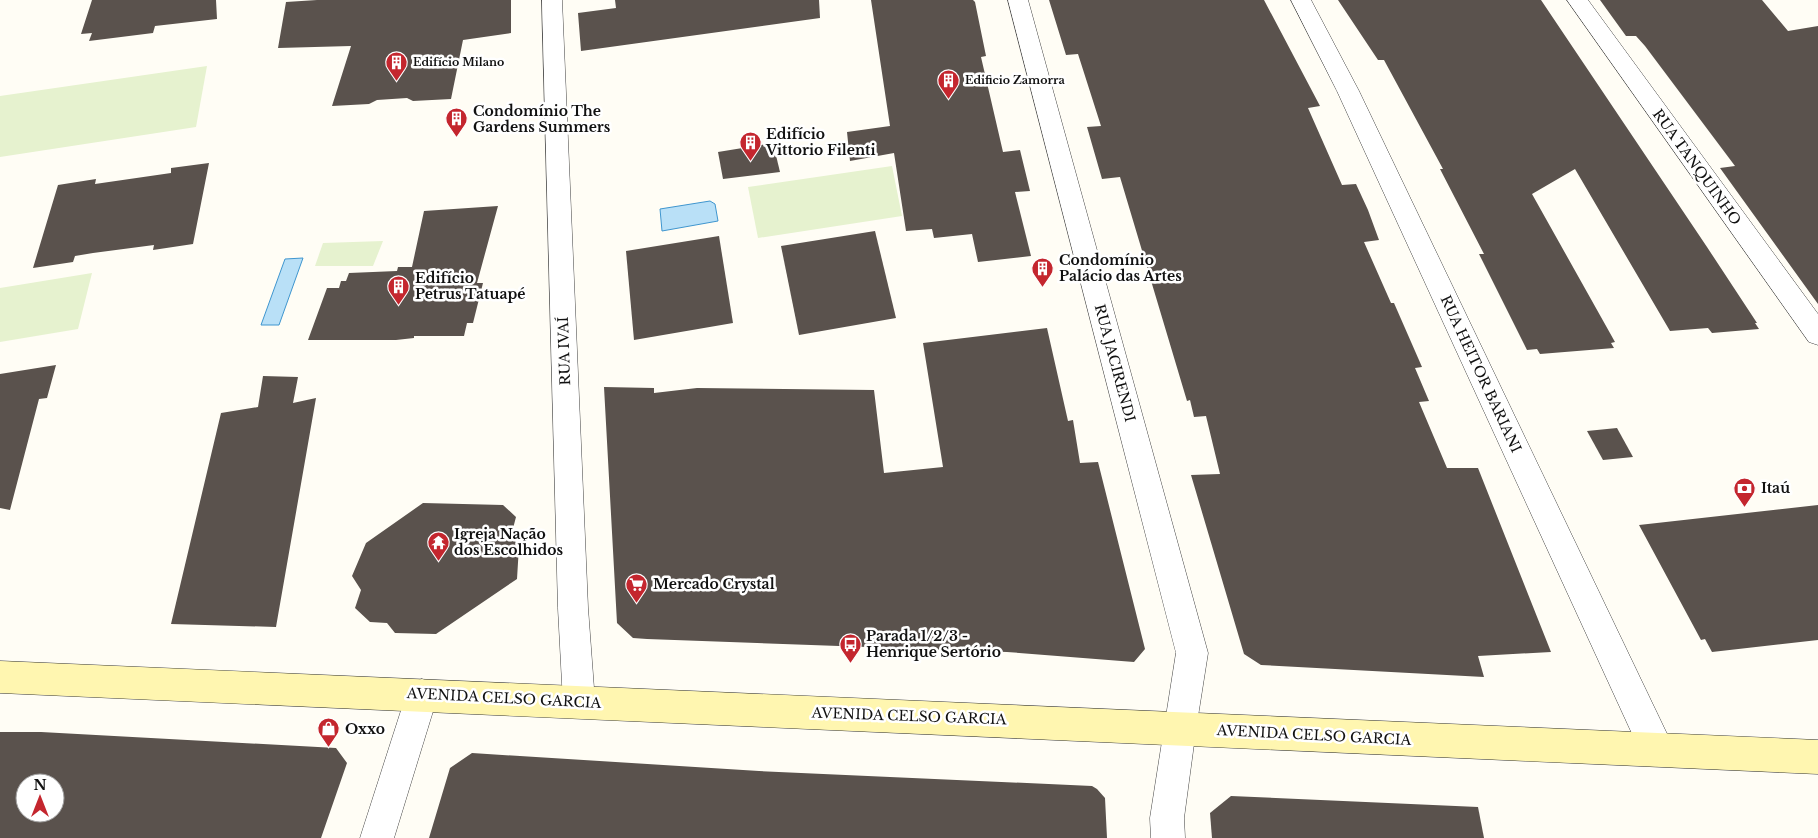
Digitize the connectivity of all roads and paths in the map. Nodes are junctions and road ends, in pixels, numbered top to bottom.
1 (552, 0) edge
2 (1018, 0) edge
3 (1301, 0) edge
4 (1577, 0) edge
5 (1818, 334) edge
6 (0, 677) edge
7 (422, 695) junction
8 (579, 702) junction
9 (1180, 729) junction
10 (1658, 750) junction
11 (1818, 757) edge
12 (378, 838) edge
13 (1168, 838) edge

1 - 8 street, RUA IVAÍ
2 - 9 street, RUA JACIRENDI
3 - 10 street, RUA HEITOR BARIANI
4 - 5 street, RUA TANQUINHO
6 - 7 main road, AVENIDA CELSO GARCIA
7 - 8 main road, AVENIDA CELSO GARCIA
7 - 12 street
8 - 9 main road, AVENIDA CELSO GARCIA
9 - 10 main road, AVENIDA CELSO GARCIA
9 - 13 street, RUA JACIRENDI
10 - 11 main road, AVENIDA CELSO GARCIA

